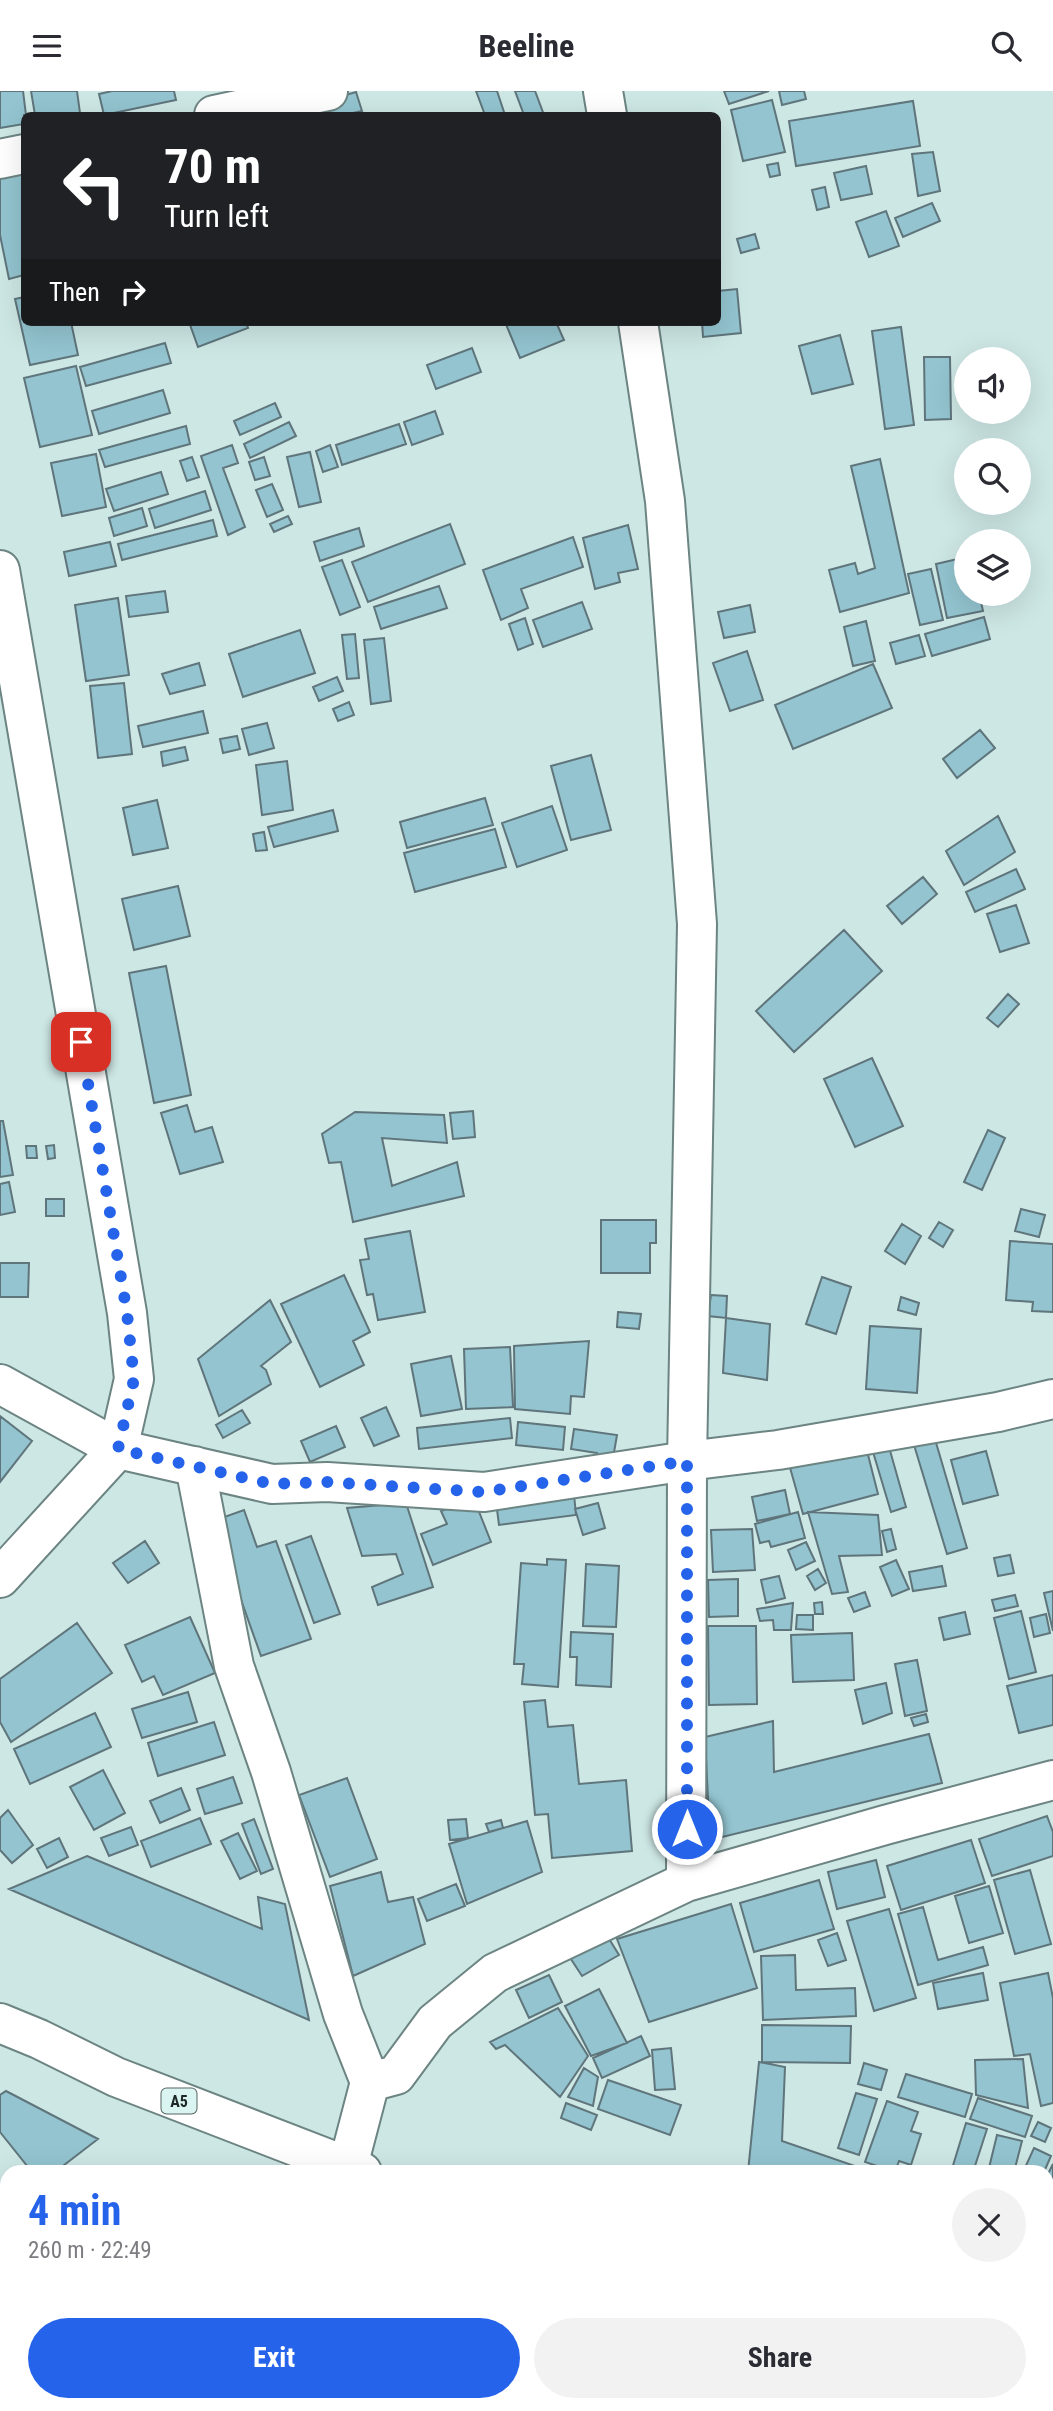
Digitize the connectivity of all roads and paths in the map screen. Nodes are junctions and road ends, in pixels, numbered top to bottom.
1 (328, 91) edge
2 (603, 91) edge
3 (228, 112) edge
4 (606, 112) edge
5 (21, 155) edge
6 (0, 159) edge
7 (639, 326) edge
8 (0, 570) edge
9 (4, 606) edge
10 (0, 1384) edge
11 (1053, 1399) edge
12 (118, 1449) junction
13 (687, 1461) junction
14 (195, 1467) junction
15 (0, 1578) edge
16 (1053, 1780) edge
17 (686, 1882) junction
18 (0, 2023) edge
19 (370, 2082) junction
20 (345, 2165) edge
21 (356, 2165) edge

1 - 3 street
2 - 4 street
5 - 6 street
7 - 13 street
8 - 9 street
9 - 12 street
10 - 12 street
11 - 13 street
12 - 14 street
12 - 15 street
13 - 14 street
13 - 17 street
14 - 19 street
16 - 17 street
17 - 19 street
18 - 20 street, A5
19 - 21 street

